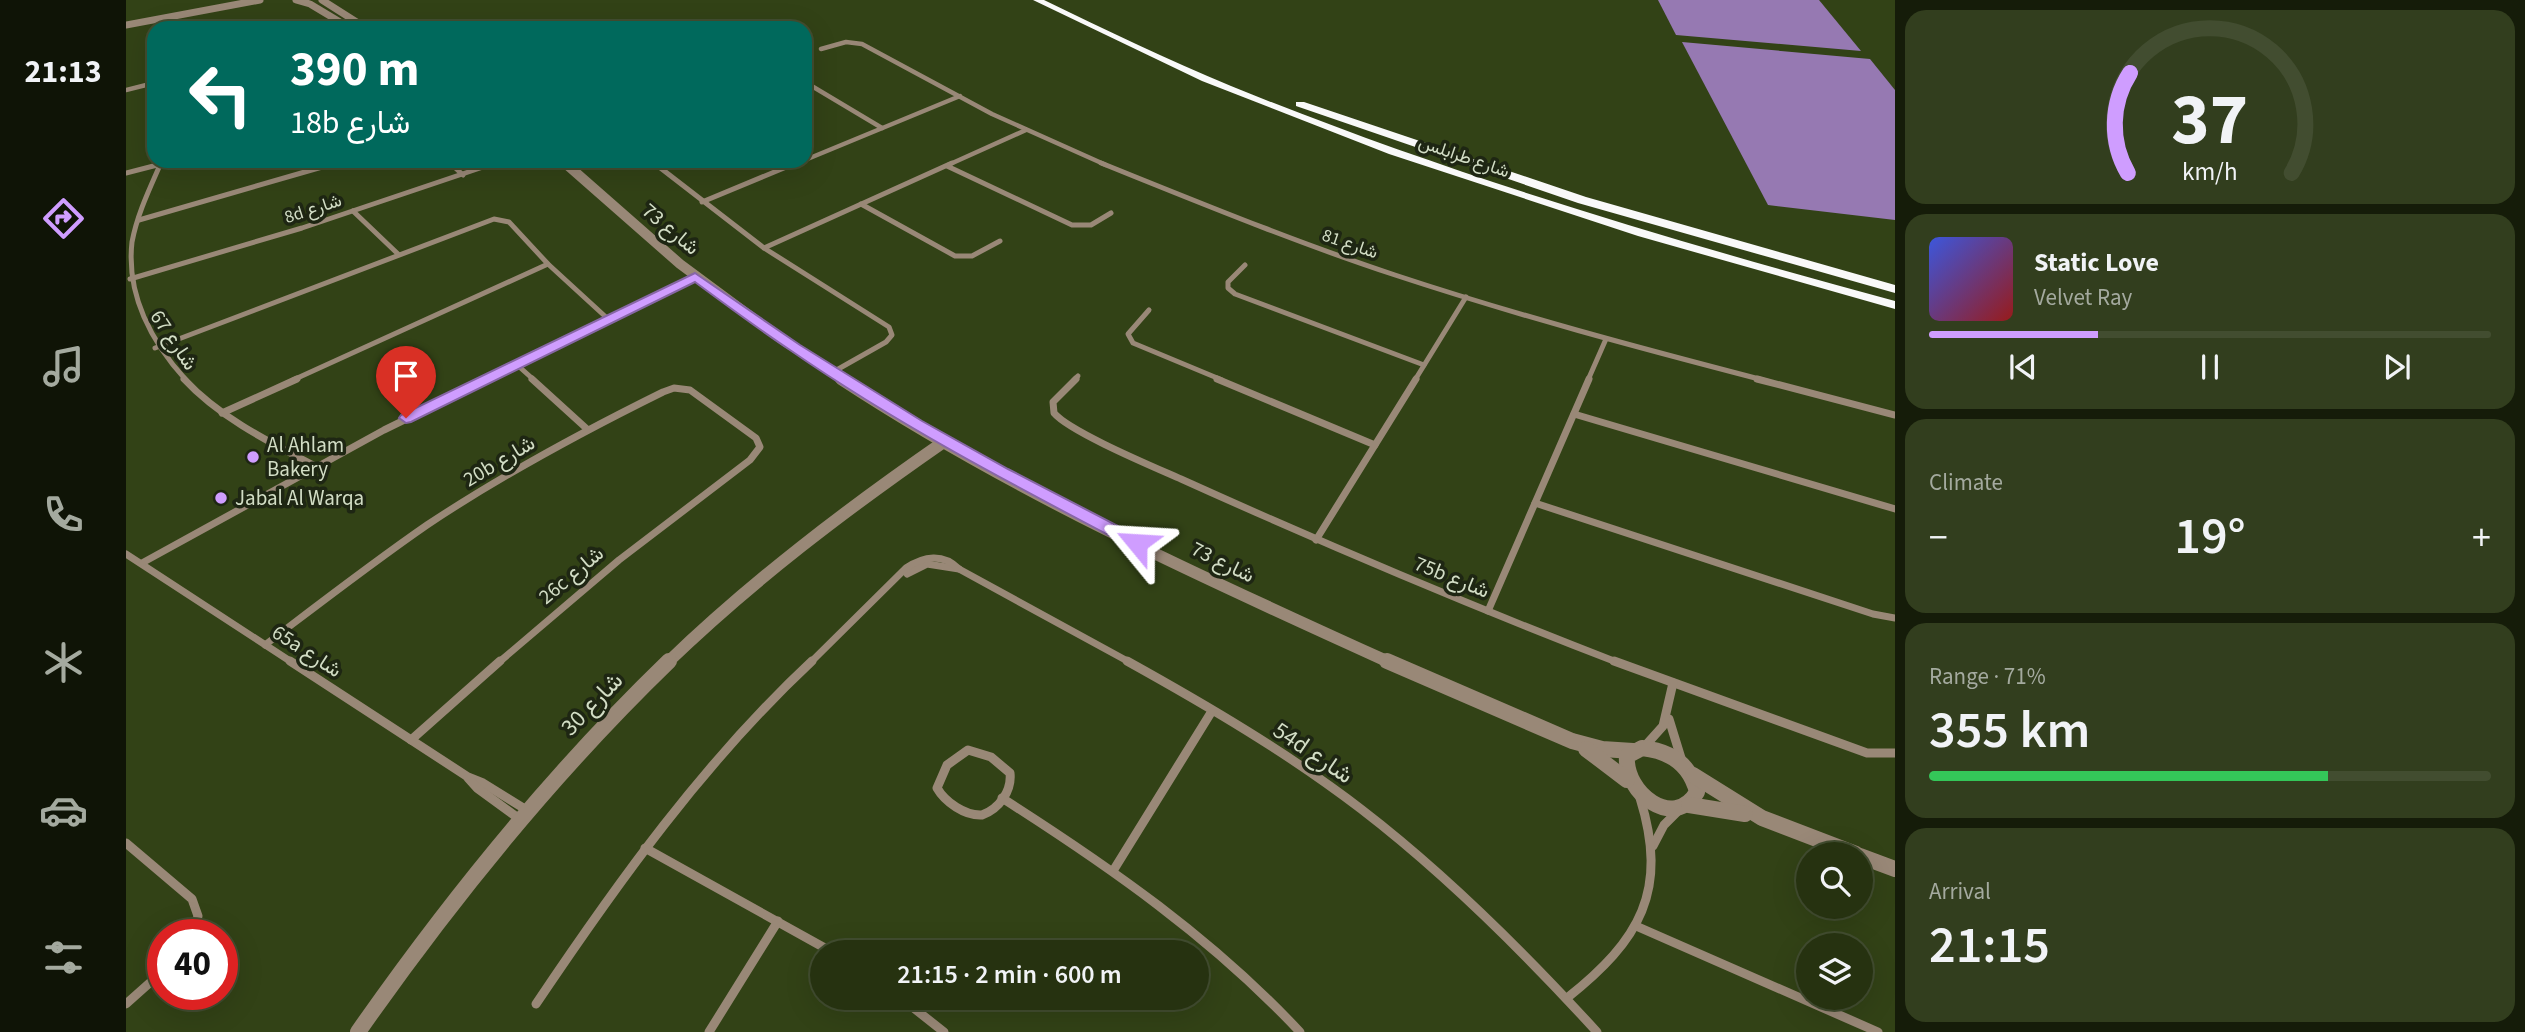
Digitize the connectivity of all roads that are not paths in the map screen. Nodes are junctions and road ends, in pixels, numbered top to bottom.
1 (226, 0) edge
2 (260, 0) edge
3 (296, 0) edge
4 (322, 0) edge
5 (1037, 0) edge
6 (1061, 0) edge
7 (126, 19) edge
8 (147, 21) edge
9 (147, 21) edge
10 (337, 21) edge
11 (355, 21) edge
12 (126, 25) edge
13 (821, 49) dead end
14 (147, 85) edge
15 (812, 86) edge
16 (126, 90) edge
17 (960, 96) junction
18 (883, 128) junction
19 (1026, 130) junction
20 (812, 156) edge
21 (947, 166) junction
22 (147, 168) edge
23 (159, 168) edge
24 (320, 168) edge
25 (455, 168) edge
26 (482, 168) edge
27 (570, 168) edge
28 (660, 168) edge
29 (782, 168) edge
30 (126, 173) edge
31 (463, 175) junction
32 (702, 202) junction
33 (861, 204) junction
34 (353, 211) junction
35 (1111, 214) dead end
36 (139, 220) junction
37 (1000, 241) dead end
38 (764, 248) junction
39 (398, 254) junction
40 (548, 264) junction
41 (1245, 265) dead end
42 (697, 278) junction
43 (130, 279) junction
44 (1895, 289) edge
45 (1466, 297) junction
46 (1895, 305) edge
47 (1149, 310) dead end
48 (608, 319) junction
49 (1606, 339) junction
50 (155, 348) junction
51 (515, 363) junction
52 (1424, 365) junction
53 (835, 374) junction
54 (1078, 376) dead end
55 (222, 414) junction
56 (1574, 414) junction
57 (1895, 415) edge
58 (587, 429) junction
59 (942, 439) junction
60 (1375, 444) junction
61 (760, 447) joint
62 (315, 466) junction
63 (1535, 503) junction
64 (1895, 509) edge
65 (1316, 540) junction
66 (126, 554) edge
67 (142, 564) junction
68 (1488, 611) junction
69 (1895, 618) edge
70 (265, 645) junction
71 (1672, 683) junction
72 (1212, 711) junction
73 (1668, 717) junction
74 (411, 740) junction
75 (1580, 745) junction
76 (1637, 750) junction
77 (1895, 754) edge
78 (1688, 769) junction
79 (1634, 787) junction
80 (1002, 798) junction
81 (1685, 807) junction
82 (522, 814) junction
83 (1762, 818) junction
84 (1824, 842) edge
85 (126, 843) edge
86 (1653, 847) junction
87 (645, 848) junction
88 (1873, 861) edge
89 (1895, 869) edge
90 (1113, 870) junction
91 (195, 919) edge
92 (778, 921) junction
93 (1636, 926) junction
94 (811, 940) edge
95 (147, 985) edge
96 (1567, 999) junction
97 (126, 1004) edge
98 (536, 1004) dead end
99 (916, 1010) edge
100 (363, 1031) edge
101 (709, 1032) edge
102 (944, 1032) edge
103 (1300, 1032) edge
104 (1597, 1032) edge
105 (1878, 1032) edge

1 - 7 street
2 - 9 street
3 - 10 street
4 - 11 street
5 - 46 highway, شارع طرابلس
6 - 44 highway, شارع طرابلس
8 - 12 street
13 - 17 street, شارع 81
14 - 16 street
15 - 18 street
17 - 18 street
17 - 19 street, شارع 81
18 - 20 street
19 - 21 street
19 - 45 street, شارع 81
21 - 33 street
21 - 35 street
22 - 30 street
23 - 36 street, شارع 67
24 - 36 street
25 - 31 street
26 - 31 street, 8d شارع
27 - 42 street, شارع 73
28 - 32 street
29 - 32 street
31 - 34 street, 8d شارع
32 - 38 street
33 - 37 street
33 - 38 street
34 - 39 street
34 - 43 street, 8d شارع
36 - 43 street, شارع 67
38 - 53 street
39 - 40 street
39 - 50 street
40 - 48 street
40 - 55 street
41 - 52 street
42 - 48 street
42 - 53 street, شارع 73
43 - 50 street, شارع 67
45 - 49 street, شارع 81
45 - 52 street
47 - 60 street
48 - 51 street
49 - 56 street
49 - 57 street, شارع 81
50 - 55 street, شارع 67
51 - 58 street
51 - 62 street
52 - 60 street
53 - 59 street, شارع 73
54 - 65 street, 75b شارع
55 - 62 street, شارع 67
56 - 63 street
56 - 64 street
58 - 61 street, 20b شارع
58 - 70 street, 20b شارع
59 - 75 street, شارع 73
59 - 82 street, شارع 30
60 - 65 street
61 - 74 street, 26c شارع
62 - 67 street
63 - 68 street
63 - 69 street
65 - 68 street, 75b شارع
66 - 67 street, 65a شارع
67 - 70 street, 65a شارع
68 - 71 street, 75b شارع
70 - 74 street, 65a شارع
71 - 73 street
71 - 77 street, 75b شارع
72 - 87 street, 54d شارع
72 - 90 street
72 - 96 street, 54d شارع
73 - 76 street
73 - 78 street
74 - 82 street, 65a شارع
75 - 76 street, شارع 73
75 - 79 street, شارع 73
76 - 78 street
76 - 79 street
78 - 81 street
78 - 83 street
79 - 81 street
79 - 86 street
80 - 80 street
80 - 90 street
81 - 83 street
81 - 86 street
82 - 100 street, شارع 30
83 - 84 street
85 - 91 street
86 - 93 street
87 - 92 street
87 - 98 street
88 - 89 street
90 - 103 street
92 - 94 street
92 - 101 street
93 - 96 street
93 - 105 street
95 - 97 street
96 - 104 street, 54d شارع
99 - 102 street

